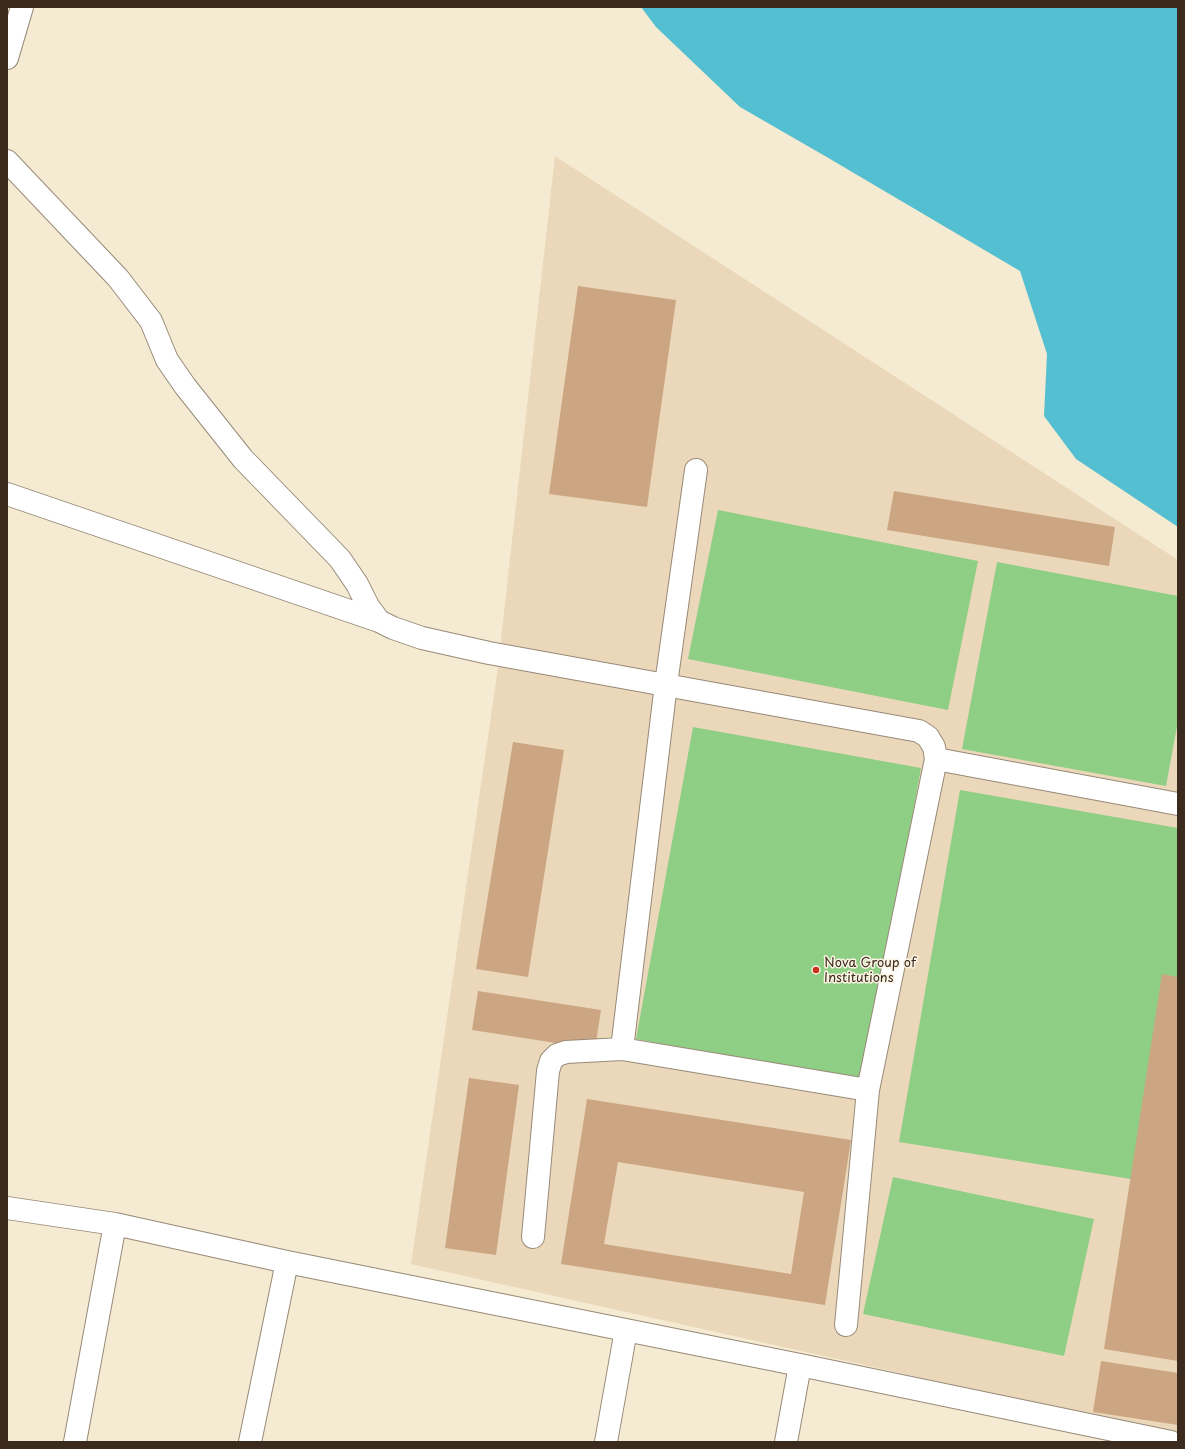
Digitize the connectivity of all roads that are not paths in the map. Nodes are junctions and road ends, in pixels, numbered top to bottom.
1 (22, 7) edge
2 (7, 58) edge
3 (7, 161) edge
4 (696, 470) dead end
5 (7, 494) edge
6 (378, 621) junction
7 (666, 684) junction
8 (936, 759) junction
9 (1178, 804) edge
10 (622, 1049) junction
11 (868, 1090) junction
12 (7, 1208) edge
13 (115, 1224) junction
14 (533, 1237) dead end
15 (287, 1262) junction
16 (846, 1325) dead end
17 (626, 1330) junction
18 (800, 1365) junction
19 (75, 1442) edge
20 (250, 1442) edge
21 (606, 1442) edge
22 (786, 1442) edge
23 (1171, 1442) edge

1 - 2 street
3 - 6 street
4 - 7 street
5 - 6 street
6 - 7 street
7 - 8 street
7 - 10 street
8 - 9 street
8 - 11 street
10 - 11 street
10 - 14 street
11 - 16 street
12 - 13 street
13 - 15 street
13 - 19 street
15 - 17 street
15 - 20 street
17 - 18 street
17 - 21 street
18 - 22 street
18 - 23 street

